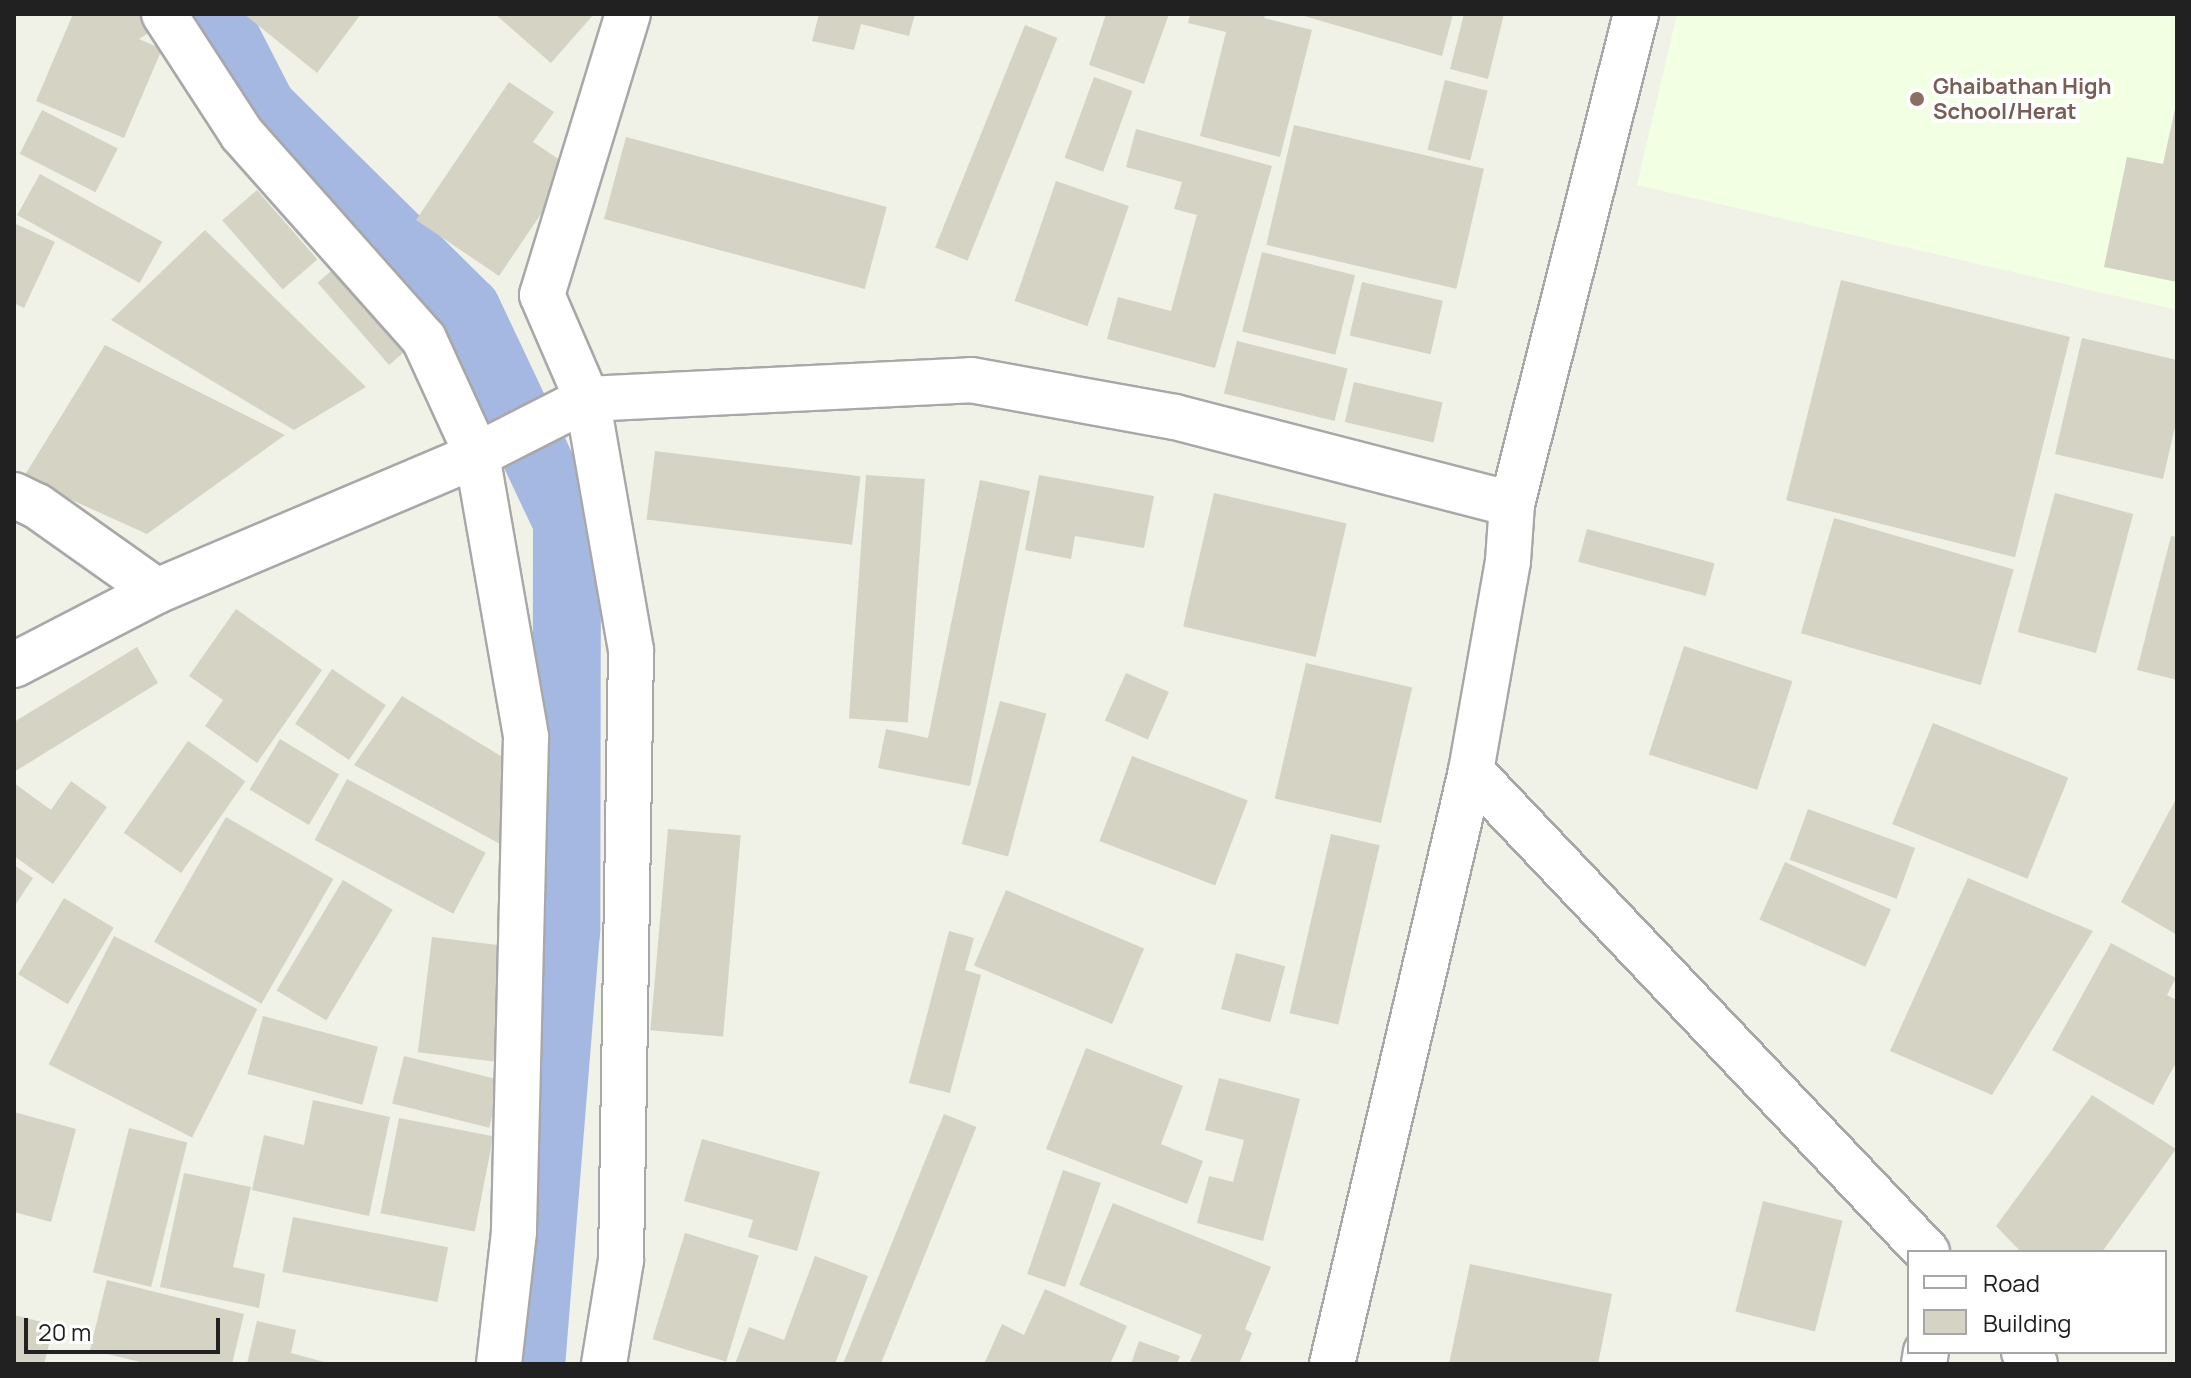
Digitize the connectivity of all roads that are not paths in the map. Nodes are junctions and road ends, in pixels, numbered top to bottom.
1 (164, 14) edge
2 (628, 14) edge
3 (1636, 14) edge
4 (587, 399) junction
5 (477, 455) junction
6 (14, 495) edge
7 (1512, 504) junction
8 (157, 591) junction
9 (14, 665) edge
10 (1471, 771) junction
11 (1925, 1250) edge
12 (499, 1364) edge
13 (604, 1364) edge
14 (1332, 1364) edge

1 - 5 street
2 - 4 street
3 - 7 street
4 - 5 street
4 - 7 street
4 - 13 street
5 - 8 street
5 - 12 street
6 - 8 street
7 - 10 street
8 - 9 street
10 - 11 street
10 - 14 street

